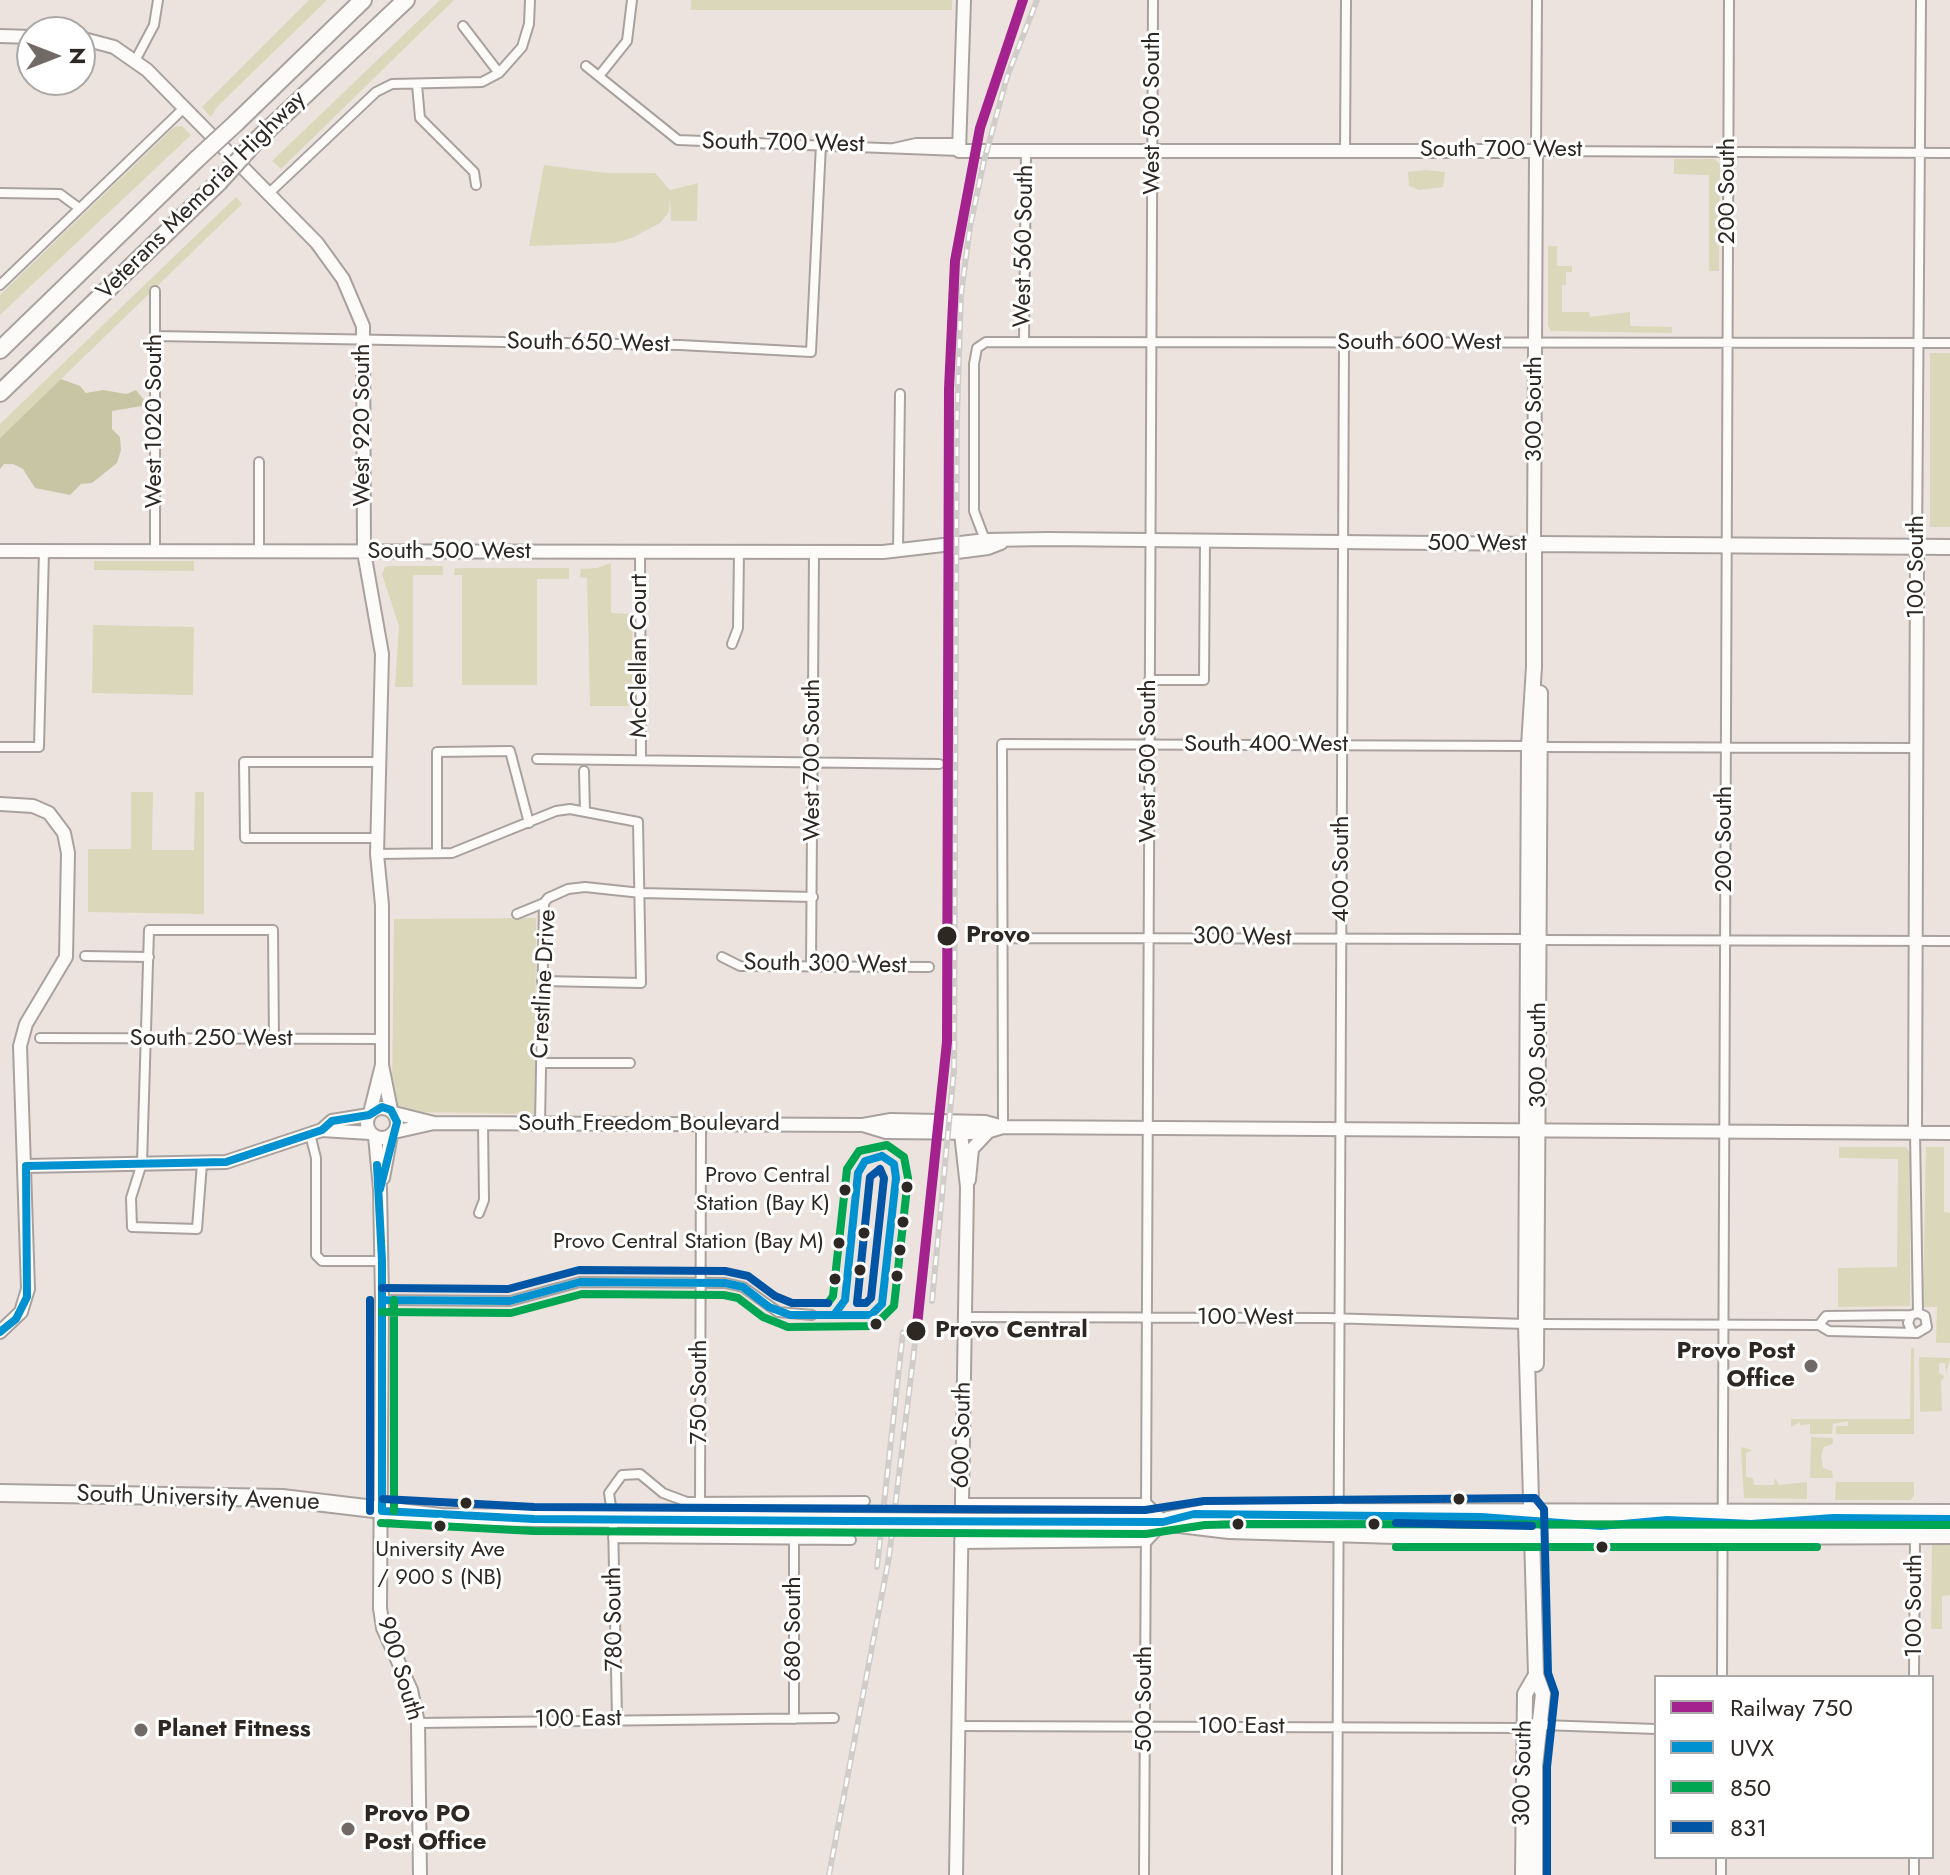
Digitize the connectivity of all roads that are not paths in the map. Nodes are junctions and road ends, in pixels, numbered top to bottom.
1 (158, 0) edge
2 (363, 0) edge
3 (406, 0) edge
4 (530, 0) edge
5 (632, 0) edge
6 (964, 0) edge
7 (1153, 0) edge
8 (1346, 0) edge
9 (1537, 0) edge
10 (1729, 0) edge
11 (1921, 0) edge
12 (463, 26) dead end
13 (96, 41) edge
14 (136, 59) junction
15 (586, 66) dead end
16 (499, 73) junction
17 (599, 76) junction
18 (417, 85) junction
19 (184, 108) junction
20 (821, 144) junction
21 (963, 147) junction
22 (1053, 149) junction
23 (1153, 149) junction
24 (1345, 150) junction
25 (1026, 151) junction
26 (1536, 151) junction
27 (1728, 152) junction
28 (1919, 152) junction
29 (1950, 153) edge
30 (476, 185) dead end
31 (0, 193) edge
32 (267, 195) junction
33 (79, 208) junction
34 (0, 285) edge
35 (155, 291) dead end
36 (155, 336) junction
37 (364, 340) junction
38 (1024, 342) junction
39 (1150, 342) junction
40 (1344, 343) junction
41 (1535, 343) junction
42 (1919, 343) junction
43 (1950, 343) edge
44 (1727, 344) junction
45 (0, 350) edge
46 (0, 393) edge
47 (900, 394) dead end
48 (259, 462) dead end
49 (985, 540) junction
50 (1150, 540) junction
51 (1003, 541) junction
52 (1205, 542) junction
53 (1343, 543) junction
54 (1534, 544) junction
55 (1727, 545) junction
56 (1917, 547) junction
57 (1950, 547) edge
58 (0, 551) edge
59 (44, 551) junction
60 (155, 551) junction
61 (259, 551) junction
62 (364, 552) junction
63 (640, 552) junction
64 (739, 552) junction
65 (898, 552) junction
66 (814, 553) junction
67 (732, 644) dead end
68 (1149, 680) junction
69 (1149, 744) junction
70 (1342, 746) junction
71 (1534, 746) junction
72 (0, 747) edge
73 (1726, 747) junction
74 (1917, 748) junction
75 (537, 759) dead end
76 (641, 760) junction
77 (378, 762) junction
78 (813, 764) junction
79 (939, 764) dead end
80 (584, 771) dead end
81 (0, 804) edge
82 (585, 812) junction
83 (529, 823) junction
84 (377, 838) junction
85 (437, 853) junction
86 (377, 854) junction
87 (641, 893) junction
88 (813, 897) junction
89 (544, 903) junction
90 (517, 914) dead end
91 (1148, 937) junction
92 (1003, 938) junction
93 (1341, 939) junction
94 (1533, 940) junction
95 (1725, 940) junction
96 (1917, 941) junction
97 (1950, 941) edge
98 (85, 956) dead end
99 (149, 957) junction
100 (722, 957) dead end
101 (811, 967) junction
102 (929, 967) dead end
103 (542, 981) junction
104 (40, 1038) dead end
105 (381, 1039) junction
106 (147, 1040) junction
107 (274, 1040) junction
108 (541, 1063) junction
109 (630, 1063) dead end
110 (382, 1065) junction
111 (392, 1112) junction
112 (370, 1114) junction
113 (434, 1123) junction
114 (483, 1123) junction
115 (540, 1124) junction
116 (701, 1124) junction
117 (863, 1125) junction
118 (1003, 1127) junction
119 (1147, 1127) junction
120 (1340, 1129) junction
121 (1533, 1130) junction
122 (316, 1132) junction
123 (1724, 1132) junction
124 (961, 1133) junction
125 (989, 1133) junction
126 (1915, 1133) junction
127 (1950, 1133) edge
128 (372, 1134) junction
129 (392, 1134) junction
130 (142, 1163) junction
131 (202, 1163) junction
132 (26, 1166) junction
133 (967, 1187) junction
134 (380, 1189) junction
135 (479, 1213) dead end
136 (382, 1261) junction
137 (700, 1282) junction
138 (382, 1300) junction
139 (1915, 1314) junction
140 (812, 1315) dead end
141 (965, 1317) junction
142 (1147, 1318) junction
143 (1341, 1319) junction
144 (1532, 1324) junction
145 (1723, 1325) junction
146 (1819, 1325) junction
147 (1911, 1330) junction
148 (0, 1332) edge
149 (0, 1493) edge
150 (865, 1501) dead end
151 (700, 1503) junction
152 (962, 1505) junction
153 (1146, 1505) junction
154 (1532, 1510) junction
155 (1723, 1510) junction
156 (382, 1511) junction
157 (1339, 1511) junction
158 (1950, 1513) edge
159 (613, 1520) junction
160 (1154, 1522) junction
161 (1339, 1533) junction
162 (1915, 1535) junction
163 (1950, 1535) edge
164 (613, 1538) junction
165 (1532, 1538) junction
166 (1723, 1538) junction
167 (794, 1539) junction
168 (851, 1540) dead end
169 (1146, 1540) junction
170 (961, 1542) junction
171 (1536, 1675) junction
172 (1722, 1675) edge
173 (1914, 1675) edge
174 (834, 1718) dead end
175 (617, 1719) junction
176 (794, 1719) junction
177 (418, 1723) junction
178 (1542, 1725) junction
179 (957, 1726) junction
180 (1145, 1726) junction
181 (1338, 1727) junction
182 (1525, 1728) junction
183 (1654, 1729) edge
184 (420, 1875) edge
185 (956, 1875) edge
186 (1144, 1875) edge
187 (1337, 1875) edge
188 (1523, 1875) edge
189 (1535, 1875) edge

1 - 14 street
2 - 45 highway, Veterans Memorial Highway, bridge
3 - 46 highway, Veterans Memorial Highway, bridge
4 - 16 street
5 - 17 street
6 - 21 street
7 - 23 street, West 500 South
8 - 24 street
9 - 26 street
10 - 27 street, 200 South
11 - 28 street, 100 South
12 - 16 street
13 - 14 street
14 - 19 street, West 920 South
15 - 17 street, South 700 West
16 - 18 street
17 - 20 street, South 700 West
18 - 30 street
18 - 32 street
19 - 32 street, West 920 South
19 - 33 street
20 - 21 street, South 700 West
20 - 37 street, South 650 West
21 - 22 street, South 700 West
21 - 25 street, South 700 West
22 - 23 street, South 700 West
22 - 25 street, South 700 West
23 - 24 street, South 700 West
23 - 39 street, West 500 South
24 - 26 street, South 700 West
25 - 38 street, West 560 South
26 - 27 street, South 700 West
26 - 41 street, 300 South
27 - 28 street, South 700 West
27 - 44 street, 200 South
28 - 29 street, South 700 West
28 - 42 street, 100 South
31 - 33 street
32 - 37 street, West 920 South
33 - 34 street
35 - 36 street, West 1020 South
36 - 37 street
36 - 60 street, West 1020 South
37 - 62 street, West 920 South
38 - 39 street, South 600 West
38 - 49 street, South 600 West
39 - 40 street, South 600 West
39 - 50 street, West 500 South
40 - 41 street, South 600 West
40 - 53 street, 400 South
41 - 44 street, South 600 West
41 - 54 street, 300 South
42 - 43 street, South 600 West
42 - 44 street, South 600 West
42 - 56 street, 100 South
44 - 55 street, 200 South
47 - 65 street
48 - 61 street
49 - 51 street, South 500 West
49 - 65 street, South 500 West
50 - 51 street, 500 West
50 - 52 street, 500 West
50 - 68 street, West 500 South
51 - 65 street, South 500 West
52 - 53 street, 500 West
52 - 68 street
53 - 54 street, 500 West
53 - 70 street, 400 South
54 - 55 main road, 500 West
54 - 71 main road, 300 South
55 - 56 main road, 500 West
55 - 73 street, 200 South
56 - 57 main road, 500 West
56 - 74 street, 100 South
58 - 59 street, South 500 West
59 - 60 street, South 500 West
59 - 72 street
60 - 61 street, South 500 West
61 - 62 street, South 500 West
62 - 63 street, South 500 West
62 - 77 street, West 920 South
63 - 64 street, South 500 West
63 - 76 street, McClellan Court
64 - 66 street, South 500 West
64 - 67 street
65 - 66 street, South 500 West
66 - 78 street, West 700 South
68 - 69 street, West 500 South
69 - 70 street, South 400 West
69 - 91 street, West 500 South
69 - 92 street, South 400 West
70 - 71 street, South 400 West
70 - 93 street, 400 South
71 - 73 street, South 400 West
71 - 94 main road, 300 South
73 - 74 street, South 400 West
73 - 95 street, 200 South
74 - 96 street, 100 South
75 - 76 street
76 - 78 street
77 - 84 street, West 920 South
77 - 84 street
78 - 79 street
78 - 88 street, West 700 South
80 - 82 street
81 - 132 street
82 - 83 street
82 - 87 street
83 - 85 street
83 - 85 street
84 - 86 street, West 920 South
85 - 86 street
86 - 105 street, West 920 South
87 - 88 street, Crestline Drive
87 - 89 street, Crestline Drive
87 - 103 street
88 - 101 street, West 700 South
89 - 90 street
89 - 103 street, Crestline Drive
91 - 92 street, 300 West
91 - 93 street, 300 West
91 - 119 street, West 500 South
92 - 118 street
93 - 94 street, 300 West
93 - 120 street, 400 South
94 - 95 street, 300 West
94 - 121 main road, 300 South
95 - 96 street, 300 West
95 - 123 street, 200 South
96 - 97 street, 300 West
96 - 126 street, 100 South
98 - 99 street
99 - 106 street
99 - 107 street
100 - 101 street, South 300 West
101 - 102 street, South 300 West
103 - 108 street, Crestline Drive
104 - 106 street, South 250 West
105 - 107 street, South 250 West
105 - 110 street, West 920 South
106 - 107 street, South 250 West
106 - 130 street
108 - 109 street
108 - 115 street, Crestline Drive
110 - 111 street, West 920 South
110 - 112 street, West 920 South
111 - 112 street
111 - 113 street, South Freedom Boulevard
111 - 129 street
112 - 122 street
112 - 128 street
113 - 114 street, South Freedom Boulevard
113 - 129 street, South Freedom Boulevard
114 - 115 street, South Freedom Boulevard
114 - 135 street
115 - 116 street, South Freedom Boulevard
116 - 117 street, South Freedom Boulevard
116 - 137 street, 750 South
117 - 118 street, South Freedom Boulevard
117 - 124 street, South Freedom Boulevard
118 - 119 street
118 - 125 street, South Freedom Boulevard
119 - 120 street
119 - 142 street, West 500 South
120 - 121 street
120 - 143 street, 400 South
121 - 123 street
121 - 144 main road, 300 South
122 - 128 street
122 - 131 street
122 - 136 street
123 - 126 street
123 - 145 street, 200 South
124 - 125 street, South Freedom Boulevard
124 - 133 street
125 - 133 street
126 - 127 street
126 - 139 street
128 - 129 street
128 - 134 street
129 - 134 street
130 - 131 street
130 - 131 street
130 - 132 street
132 - 148 street
133 - 141 street, 600 South
134 - 136 street
136 - 138 street
137 - 138 street
137 - 140 street
137 - 151 street, 750 South
138 - 156 street, 900 South
139 - 146 street
139 - 147 street
139 - 147 street
141 - 142 street, 100 West
141 - 152 street, 600 South
142 - 143 street, 100 West
142 - 153 street, West 500 South
143 - 144 street, 100 West
143 - 157 street, 400 South
144 - 145 street, 100 West
144 - 154 main road, 300 South
145 - 146 street, 100 West
145 - 155 street, 200 South
146 - 147 street
149 - 156 highway, South University Avenue
150 - 151 street
151 - 159 street, 780 South
152 - 153 street
152 - 170 street, 600 South
153 - 160 street
154 - 155 highway, South University Avenue
154 - 157 highway, South University Avenue
154 - 165 main road, 300 South
155 - 158 highway, South University Avenue
155 - 166 street, 200 South
156 - 159 highway, South University Avenue
156 - 177 street, 900 South
157 - 160 highway, South University Avenue
157 - 161 street, 400 South
159 - 160 highway, South University Avenue, bridge
159 - 164 street, 780 South
160 - 161 highway, South University Avenue
160 - 169 street
161 - 165 highway, South University Avenue
161 - 181 street, 400 South
162 - 163 highway, South University Avenue
162 - 166 highway, South University Avenue
162 - 173 street, 100 South
164 - 167 street
164 - 175 street, 780 South
165 - 166 highway, South University Avenue
165 - 171 main road, 300 South
166 - 172 street, 200 South
167 - 168 street
167 - 176 street, 680 South
169 - 170 street
169 - 180 street, 500 South
170 - 179 street, 600 South
171 - 178 main road, 300 South
171 - 182 main road, 300 South
174 - 176 street, 100 East
175 - 176 street, 100 East
175 - 177 street, 100 East
177 - 184 street, 900 South
178 - 183 street
178 - 189 main road, 300 South
179 - 180 street, 100 East
179 - 185 street, 600 South
180 - 181 street, 100 East
180 - 186 street, 500 South
181 - 182 street, 100 East
181 - 187 street, 400 South
182 - 188 main road, 300 South

